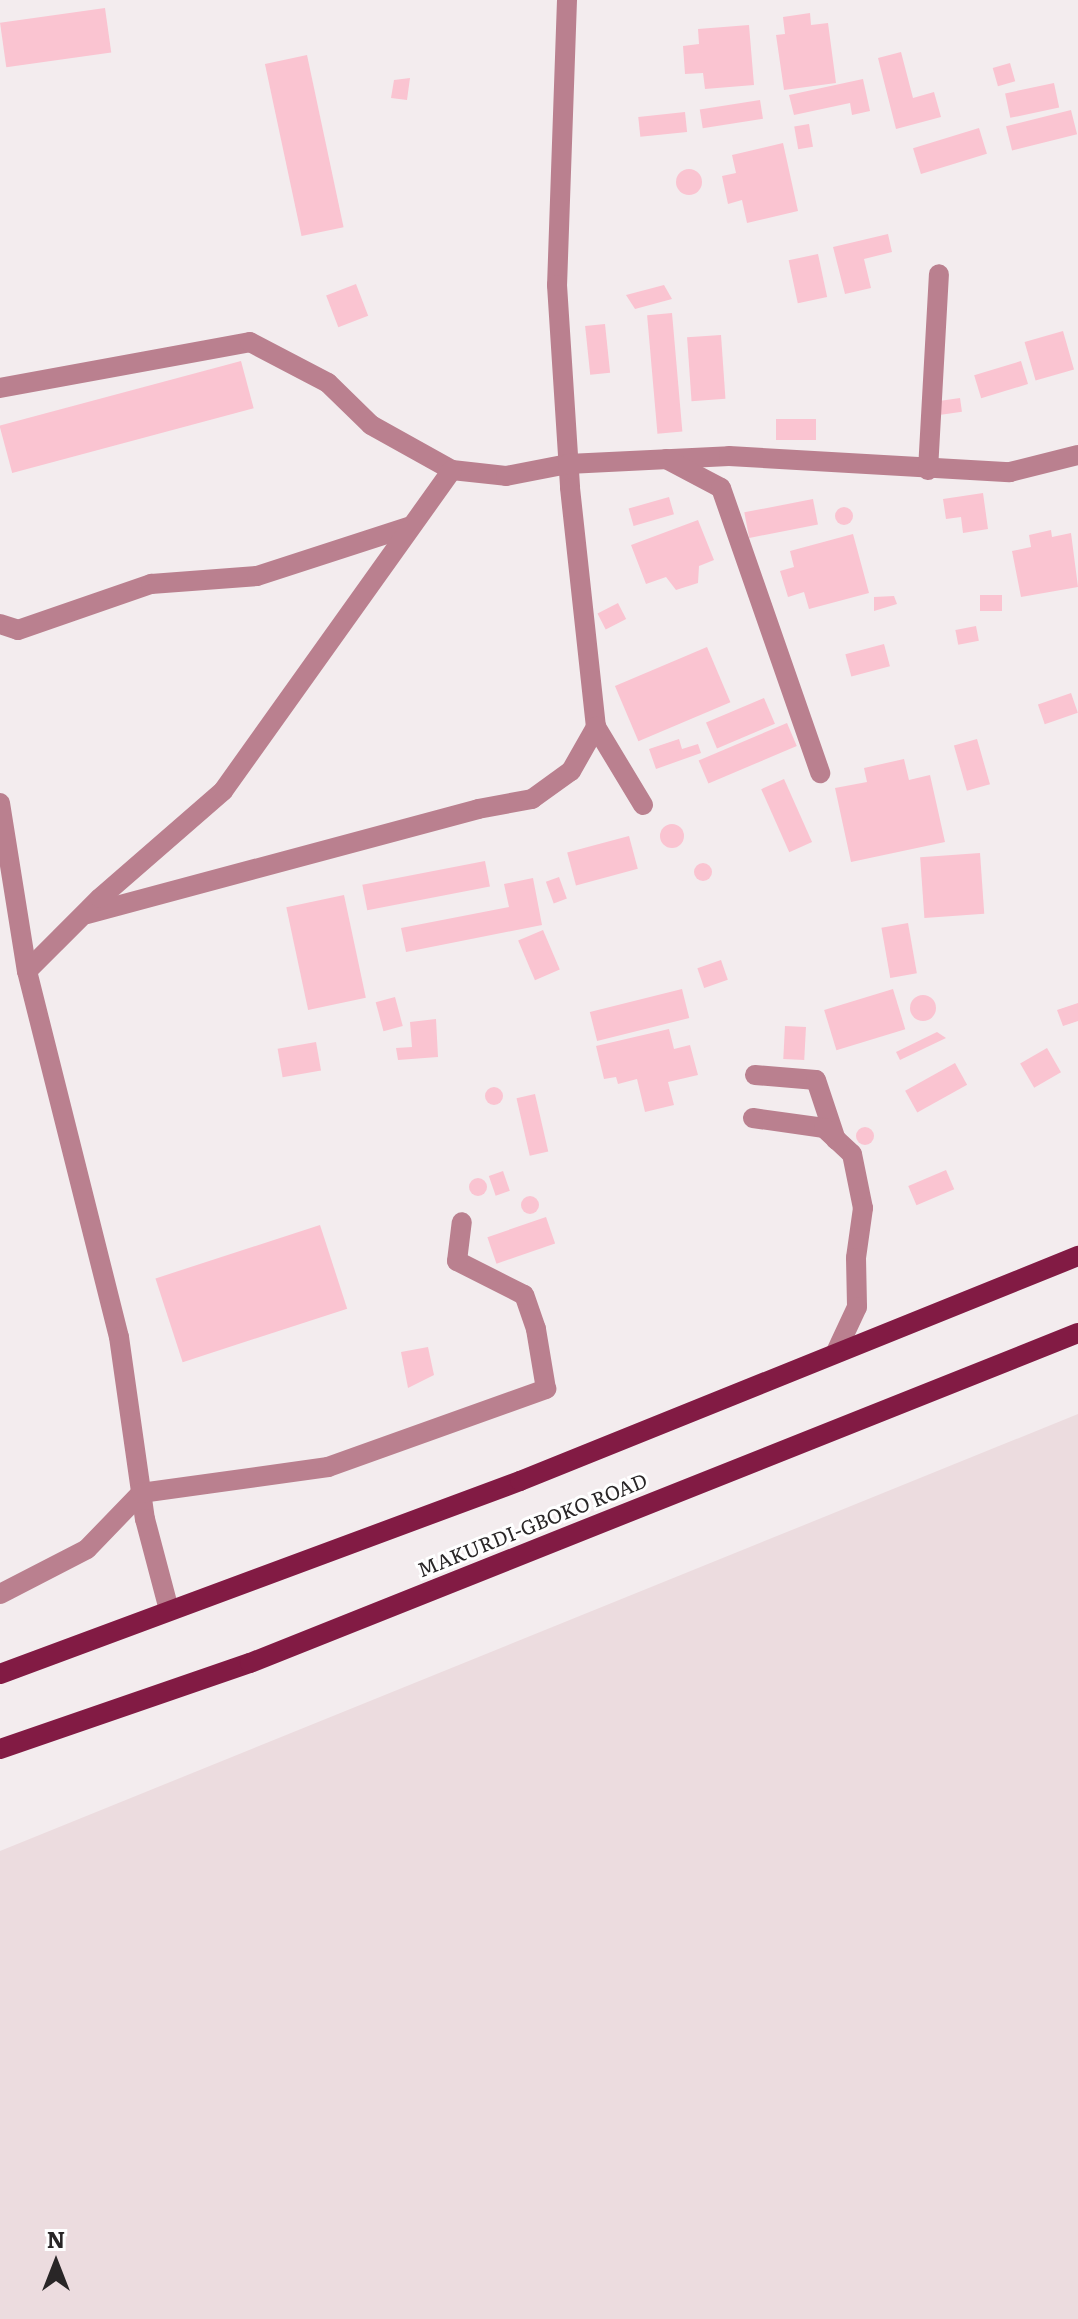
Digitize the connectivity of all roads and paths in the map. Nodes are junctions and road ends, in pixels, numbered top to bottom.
1 (567, 0) edge
2 (939, 274) dead end
3 (0, 388) edge
4 (1078, 455) edge
5 (666, 459) junction
6 (568, 464) junction
7 (452, 470) junction
8 (928, 470) junction
9 (411, 526) junction
10 (0, 624) edge
11 (596, 727) junction
12 (820, 773) dead end
13 (0, 803) edge
14 (643, 805) dead end
15 (83, 915) junction
16 (27, 971) junction
17 (755, 1075) dead end
18 (753, 1118) dead end
19 (836, 1140) junction
20 (462, 1222) dead end
21 (1078, 1256) edge
22 (1078, 1333) edge
23 (836, 1352) junction
24 (141, 1493) junction
25 (0, 1594) edge
26 (169, 1610) junction
27 (0, 1674) edge
28 (0, 1749) edge

1 - 6 street
2 - 8 street
3 - 7 street
4 - 8 street
5 - 6 street
5 - 8 street
5 - 12 street
6 - 7 street
6 - 11 street
7 - 9 street
9 - 10 street
9 - 15 street
11 - 14 street
11 - 15 street
13 - 16 street
15 - 16 street
16 - 24 street
17 - 19 street
18 - 19 street
19 - 23 street
20 - 24 street
21 - 23 main road
22 - 28 main road, MAKURDI-GBOKO ROAD
23 - 26 main road
24 - 25 street
24 - 26 street
26 - 27 main road

